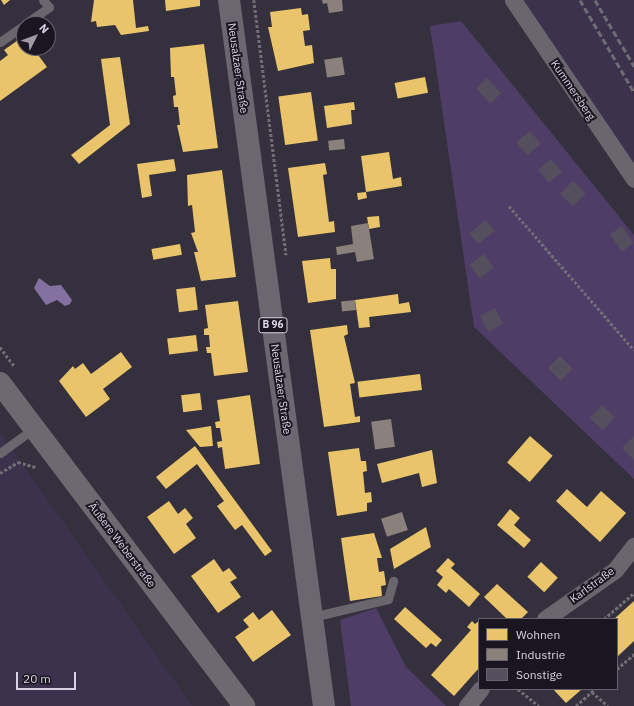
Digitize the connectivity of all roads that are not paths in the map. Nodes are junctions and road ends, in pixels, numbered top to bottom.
1 (43, 0) edge
2 (230, 0) edge
3 (513, 0) edge
4 (36, 16) edge
5 (16, 30) edge
6 (0, 42) edge
7 (634, 179) edge
8 (0, 383) edge
9 (33, 429) junction
10 (0, 454) edge
11 (634, 546) edge
12 (393, 582) dead end
13 (312, 617) junction
14 (547, 618) edge
15 (480, 690) edge
16 (244, 706) edge
17 (324, 706) edge
18 (466, 706) edge

1 - 4 lane
2 - 13 main road, Neusalzaer Straße / B 96
3 - 7 street, Kummersberg
5 - 6 lane
8 - 9 main road, Äußere Weberstraße
9 - 10 lane
9 - 16 main road, Äußere Weberstraße
11 - 14 street, Karlstraße
12 - 13 lane
13 - 17 main road, Neusalzaer Straße / B 96
15 - 18 street

